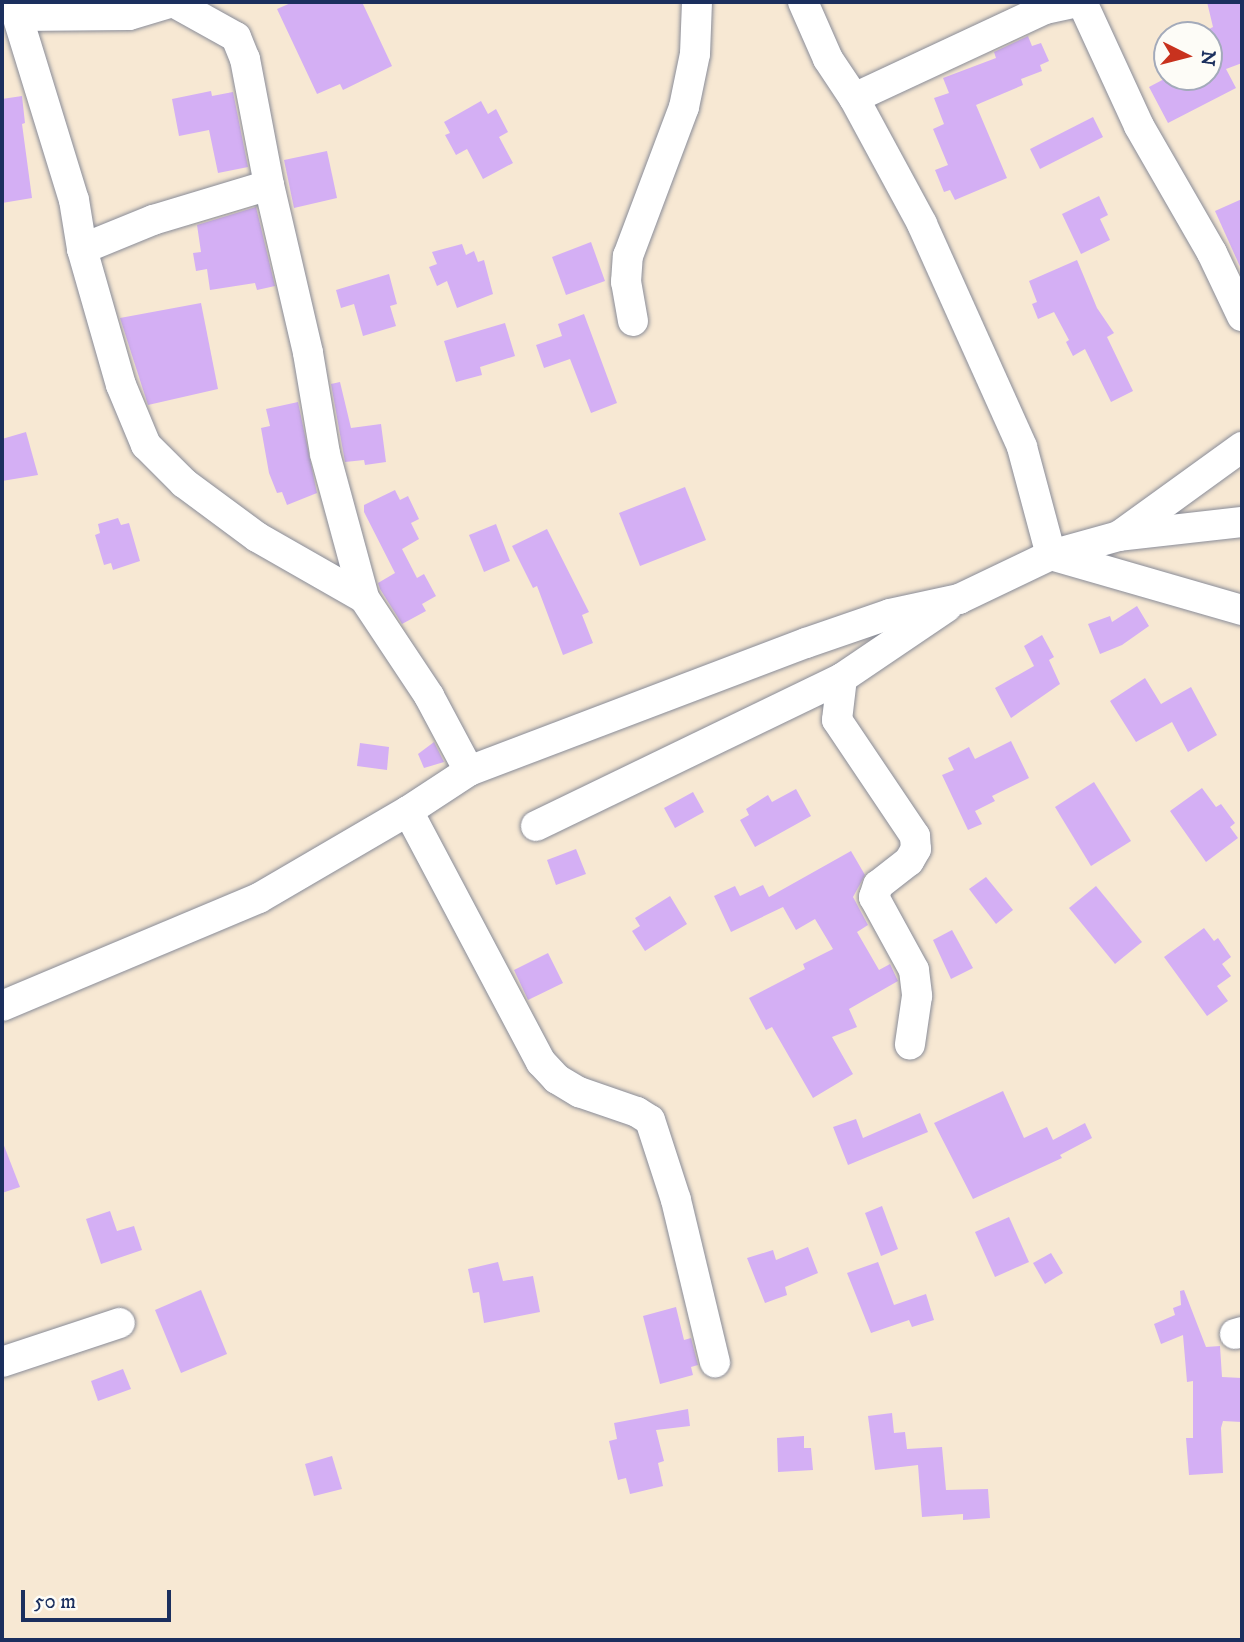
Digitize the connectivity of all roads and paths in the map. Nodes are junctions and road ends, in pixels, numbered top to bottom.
1 (173, 2) edge
2 (697, 2) edge
3 (803, 2) edge
4 (1079, 2) edge
5 (16, 9) edge
6 (853, 98) junction
7 (269, 186) junction
8 (82, 249) junction
9 (1242, 316) edge
10 (634, 321) dead end
11 (1242, 447) edge
12 (1242, 522) edge
13 (1119, 536) junction
14 (1051, 555) junction
15 (364, 598) junction
16 (959, 599) junction
17 (1242, 610) edge
18 (842, 678) junction
19 (469, 771) junction
20 (408, 811) junction
21 (536, 827) dead end
22 (2, 1006) edge
23 (910, 1044) dead end
24 (120, 1323) dead end
25 (2, 1362) edge
26 (715, 1362) dead end

1 - 5 street
1 - 7 street
2 - 10 street
3 - 6 street
4 - 6 street
4 - 9 street
5 - 8 street
6 - 14 street
7 - 8 street
7 - 15 street
8 - 15 street
11 - 13 street
12 - 13 street
13 - 14 street
14 - 16 street
14 - 17 street
15 - 19 street
16 - 18 street
16 - 19 street
18 - 21 street
18 - 23 street
19 - 20 street
20 - 22 street
20 - 26 street
24 - 25 street

